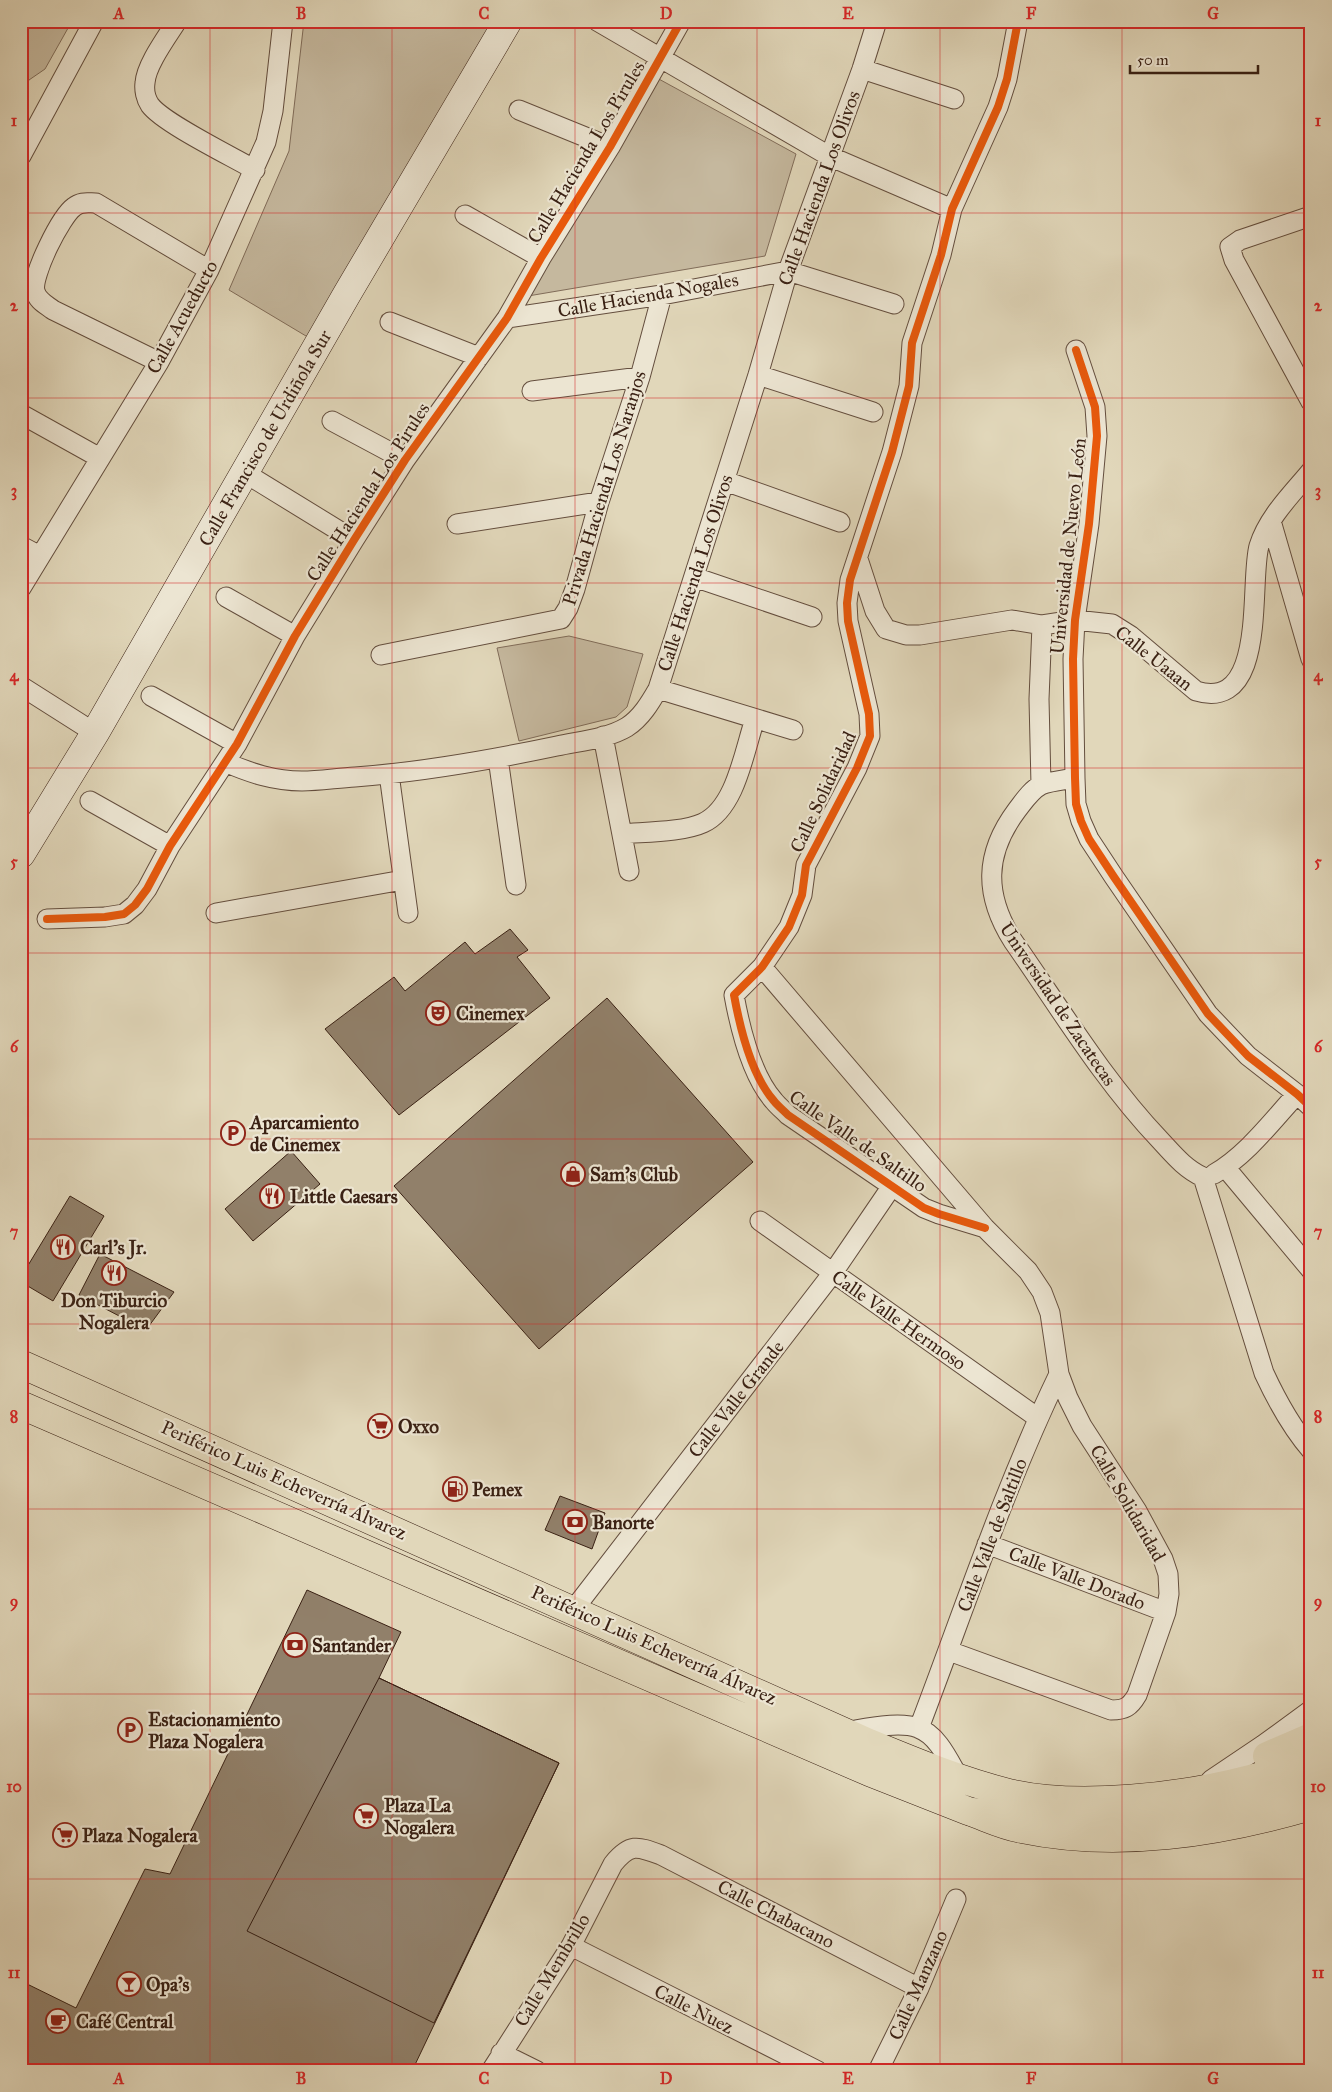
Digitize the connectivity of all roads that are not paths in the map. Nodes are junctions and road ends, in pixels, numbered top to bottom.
1 (94, 21) edge
2 (177, 21) edge
3 (283, 21) edge
4 (508, 21) edge
5 (597, 21) edge
6 (681, 21) edge
7 (877, 21) edge
8 (1018, 21) edge
9 (662, 58) junction
10 (862, 69) junction
11 (954, 99) dead end
12 (519, 110) dead end
13 (610, 148) junction
14 (21, 156) edge
15 (829, 156) junction
16 (255, 170) junction
17 (952, 209) junction
18 (465, 215) dead end
19 (1311, 216) edge
20 (541, 258) junction
21 (209, 270) junction
22 (788, 270) junction
23 (662, 295) junction
24 (894, 304) dead end
25 (507, 318) junction
26 (390, 322) dead end
27 (1076, 350) dead end
28 (479, 357) junction
29 (159, 362) junction
30 (758, 375) junction
31 (640, 378) junction
32 (532, 391) dead end
33 (1311, 402) edge
34 (873, 412) dead end
35 (21, 414) edge
36 (332, 421) dead end
37 (100, 458) junction
38 (405, 460) junction
39 (1311, 471) edge
40 (246, 473) junction
41 (724, 481) junction
42 (599, 502) junction
43 (1271, 521) junction
44 (840, 522) dead end
45 (457, 524) dead end
46 (354, 540) junction
47 (21, 546) edge
48 (40, 556) junction
49 (858, 559) junction
50 (694, 577) junction
51 (21, 588) edge
52 (226, 597) dead end
53 (812, 616) dead end
54 (1075, 620) junction
55 (1042, 625) junction
56 (295, 636) junction
57 (381, 655) dead end
58 (1310, 657) edge
59 (21, 686) edge
60 (658, 689) junction
61 (151, 696) dead end
62 (754, 719) junction
63 (793, 730) dead end
64 (96, 733) junction
65 (603, 736) junction
66 (237, 744) junction
67 (498, 758) junction
68 (225, 762) junction
69 (389, 774) junction
70 (1075, 778) junction
71 (1041, 785) junction
72 (90, 801) dead end
73 (622, 834) junction
74 (170, 846) junction
75 (21, 854) edge
76 (629, 871) dead end
77 (403, 880) junction
78 (516, 885) dead end
79 (216, 913) dead end
80 (408, 914) dead end
81 (47, 919) dead end
82 (762, 967) junction
83 (1297, 1094) junction
84 (1311, 1107) edge
85 (1225, 1168) junction
86 (1203, 1177) junction
87 (892, 1186) junction
88 (760, 1221) dead end
89 (985, 1228) junction
90 (1311, 1270) edge
91 (832, 1274) junction
92 (21, 1364) edge
93 (1059, 1374) junction
94 (21, 1405) edge
95 (1038, 1418) junction
96 (159, 1423) junction
97 (102, 1441) junction
98 (1311, 1450) edge
99 (988, 1544) junction
100 (574, 1609) junction
101 (1166, 1612) junction
102 (948, 1651) junction
103 (1311, 1710) edge
104 (919, 1728) junction
105 (845, 1732) junction
106 (1311, 1737) edge
107 (1311, 1758) edge
108 (959, 1778) junction
109 (1211, 1780) junction
110 (1311, 1786) edge
111 (1157, 1795) junction
112 (1311, 1806) edge
113 (972, 1812) junction
114 (631, 1848) joint
115 (956, 1899) dead end
116 (571, 1946) junction
117 (919, 1988) junction
118 (501, 2053) junction
119 (491, 2071) edge
120 (537, 2071) edge
121 (818, 2071) edge
122 (878, 2071) edge

1 - 14 street
2 - 16 street
3 - 16 street, Calle Acueducto
4 - 40 street, Calle Francisco de Urdiñola Sur
5 - 9 street
6 - 9 street, Calle Hacienda Los Pirules
7 - 10 street, Calle Hacienda Los Olivos
8 - 17 street, Calle Solidaridad
9 - 13 street, Calle Hacienda Los Pirules
9 - 15 street
10 - 11 street
10 - 15 street, Calle Hacienda Los Olivos
12 - 13 street
13 - 20 street, Calle Hacienda Los Pirules
15 - 17 street
15 - 22 street, Calle Hacienda Los Olivos
16 - 21 street, Calle Acueducto
17 - 49 street, Calle Solidaridad
18 - 20 street
19 - 33 street
20 - 25 street, Calle Hacienda Los Pirules
21 - 29 street, Calle Acueducto
21 - 29 street
22 - 23 street, Calle Hacienda Nogales
22 - 24 street
22 - 30 street, Calle Hacienda Los Olivos
23 - 25 street, Calle Hacienda Nogales
23 - 31 street, Privada Hacienda Los Naranjos
25 - 28 street, Calle Hacienda Los Pirules
26 - 28 street
27 - 54 street, Universidad de Nuevo León
28 - 38 street, Calle Hacienda Los Pirules
29 - 37 street, Calle Acueducto
30 - 34 street
30 - 41 street, Calle Hacienda Los Olivos
31 - 32 street
31 - 42 street, Privada Hacienda Los Naranjos
35 - 37 street
36 - 38 street
37 - 48 street, Calle Acueducto
38 - 46 street, Calle Hacienda Los Pirules
39 - 43 street, Calle Uaaan
40 - 46 street
40 - 64 street, Calle Francisco de Urdiñola Sur
41 - 44 street
41 - 50 street, Calle Hacienda Los Olivos
42 - 45 street
42 - 57 street, Privada Hacienda Los Naranjos
43 - 54 street, Calle Uaaan
43 - 58 street
46 - 56 street, Calle Hacienda Los Pirules
47 - 48 street
48 - 51 street, Calle Acueducto
49 - 55 street, Calle Uaaan
49 - 82 street, Calle Solidaridad
50 - 53 street
50 - 60 street, Calle Hacienda Los Olivos
52 - 56 street
54 - 55 street, Calle Uaaan
54 - 70 street, Universidad de Nuevo León
55 - 71 street
56 - 66 street, Calle Hacienda Los Pirules
59 - 64 street
60 - 62 street
60 - 65 street, Calle Hacienda Los Olivos
61 - 66 street
62 - 63 street
62 - 73 street
64 - 75 street, Calle Francisco de Urdiñola Sur
65 - 67 street, Calle Hacienda Los Olivos
65 - 73 street
66 - 68 street, Calle Hacienda Los Pirules
67 - 69 street, Calle Hacienda Los Olivos
67 - 78 street
68 - 69 street, Calle Hacienda Los Olivos
68 - 74 street, Calle Hacienda Los Pirules
69 - 77 street
70 - 71 street
70 - 83 street, Universidad de Nuevo León
71 - 86 street, Universidad de Zacatecas
72 - 74 street
73 - 76 street
74 - 81 street, Calle Hacienda Los Pirules
77 - 79 street
77 - 80 street
82 - 87 street, Calle Valle de Saltillo
82 - 89 street
83 - 84 street, Universidad de Nuevo León
83 - 85 street
85 - 86 street
85 - 90 street
86 - 98 street
87 - 89 street, Calle Valle de Saltillo
87 - 91 street, Calle Valle Grande
88 - 91 street, Calle Valle Hermoso
89 - 93 street, Calle Valle de Saltillo
91 - 95 street, Calle Valle Hermoso
91 - 100 street, Calle Valle Grande
92 - 96 main road, Periférico Luis Echeverría Álvarez
93 - 95 street, Calle Valle de Saltillo
93 - 101 street, Calle Solidaridad
94 - 97 main road, Periférico Luis Echeverría Álvarez
95 - 99 street, Calle Valle de Saltillo
96 - 97 main road
96 - 100 main road, Periférico Luis Echeverría Álvarez
97 - 113 main road, Periférico Luis Echeverría Álvarez
99 - 101 street, Calle Valle Dorado
99 - 102 street, Calle Valle de Saltillo
100 - 105 main road, Periférico Luis Echeverría Álvarez
101 - 102 street, Calle Solidaridad
102 - 104 street, Calle Valle de Saltillo
103 - 109 street
104 - 105 street
104 - 108 street
105 - 108 main road, Periférico Luis Echeverría Álvarez
106 - 109 main road
107 - 111 main road, Periférico Luis Echeverría Álvarez
108 - 111 main road, Periférico Luis Echeverría Álvarez
109 - 111 main road
110 - 113 main road
112 - 113 main road, Periférico Luis Echeverría Álvarez
114 - 116 street, Calle Membrillo
114 - 117 street, Calle Chabacano
115 - 117 street, Calle Manzano
116 - 118 street, Calle Membrillo
116 - 121 street, Calle Nuez
117 - 122 street, Calle Manzano
118 - 119 street, Calle Membrillo
118 - 120 street

